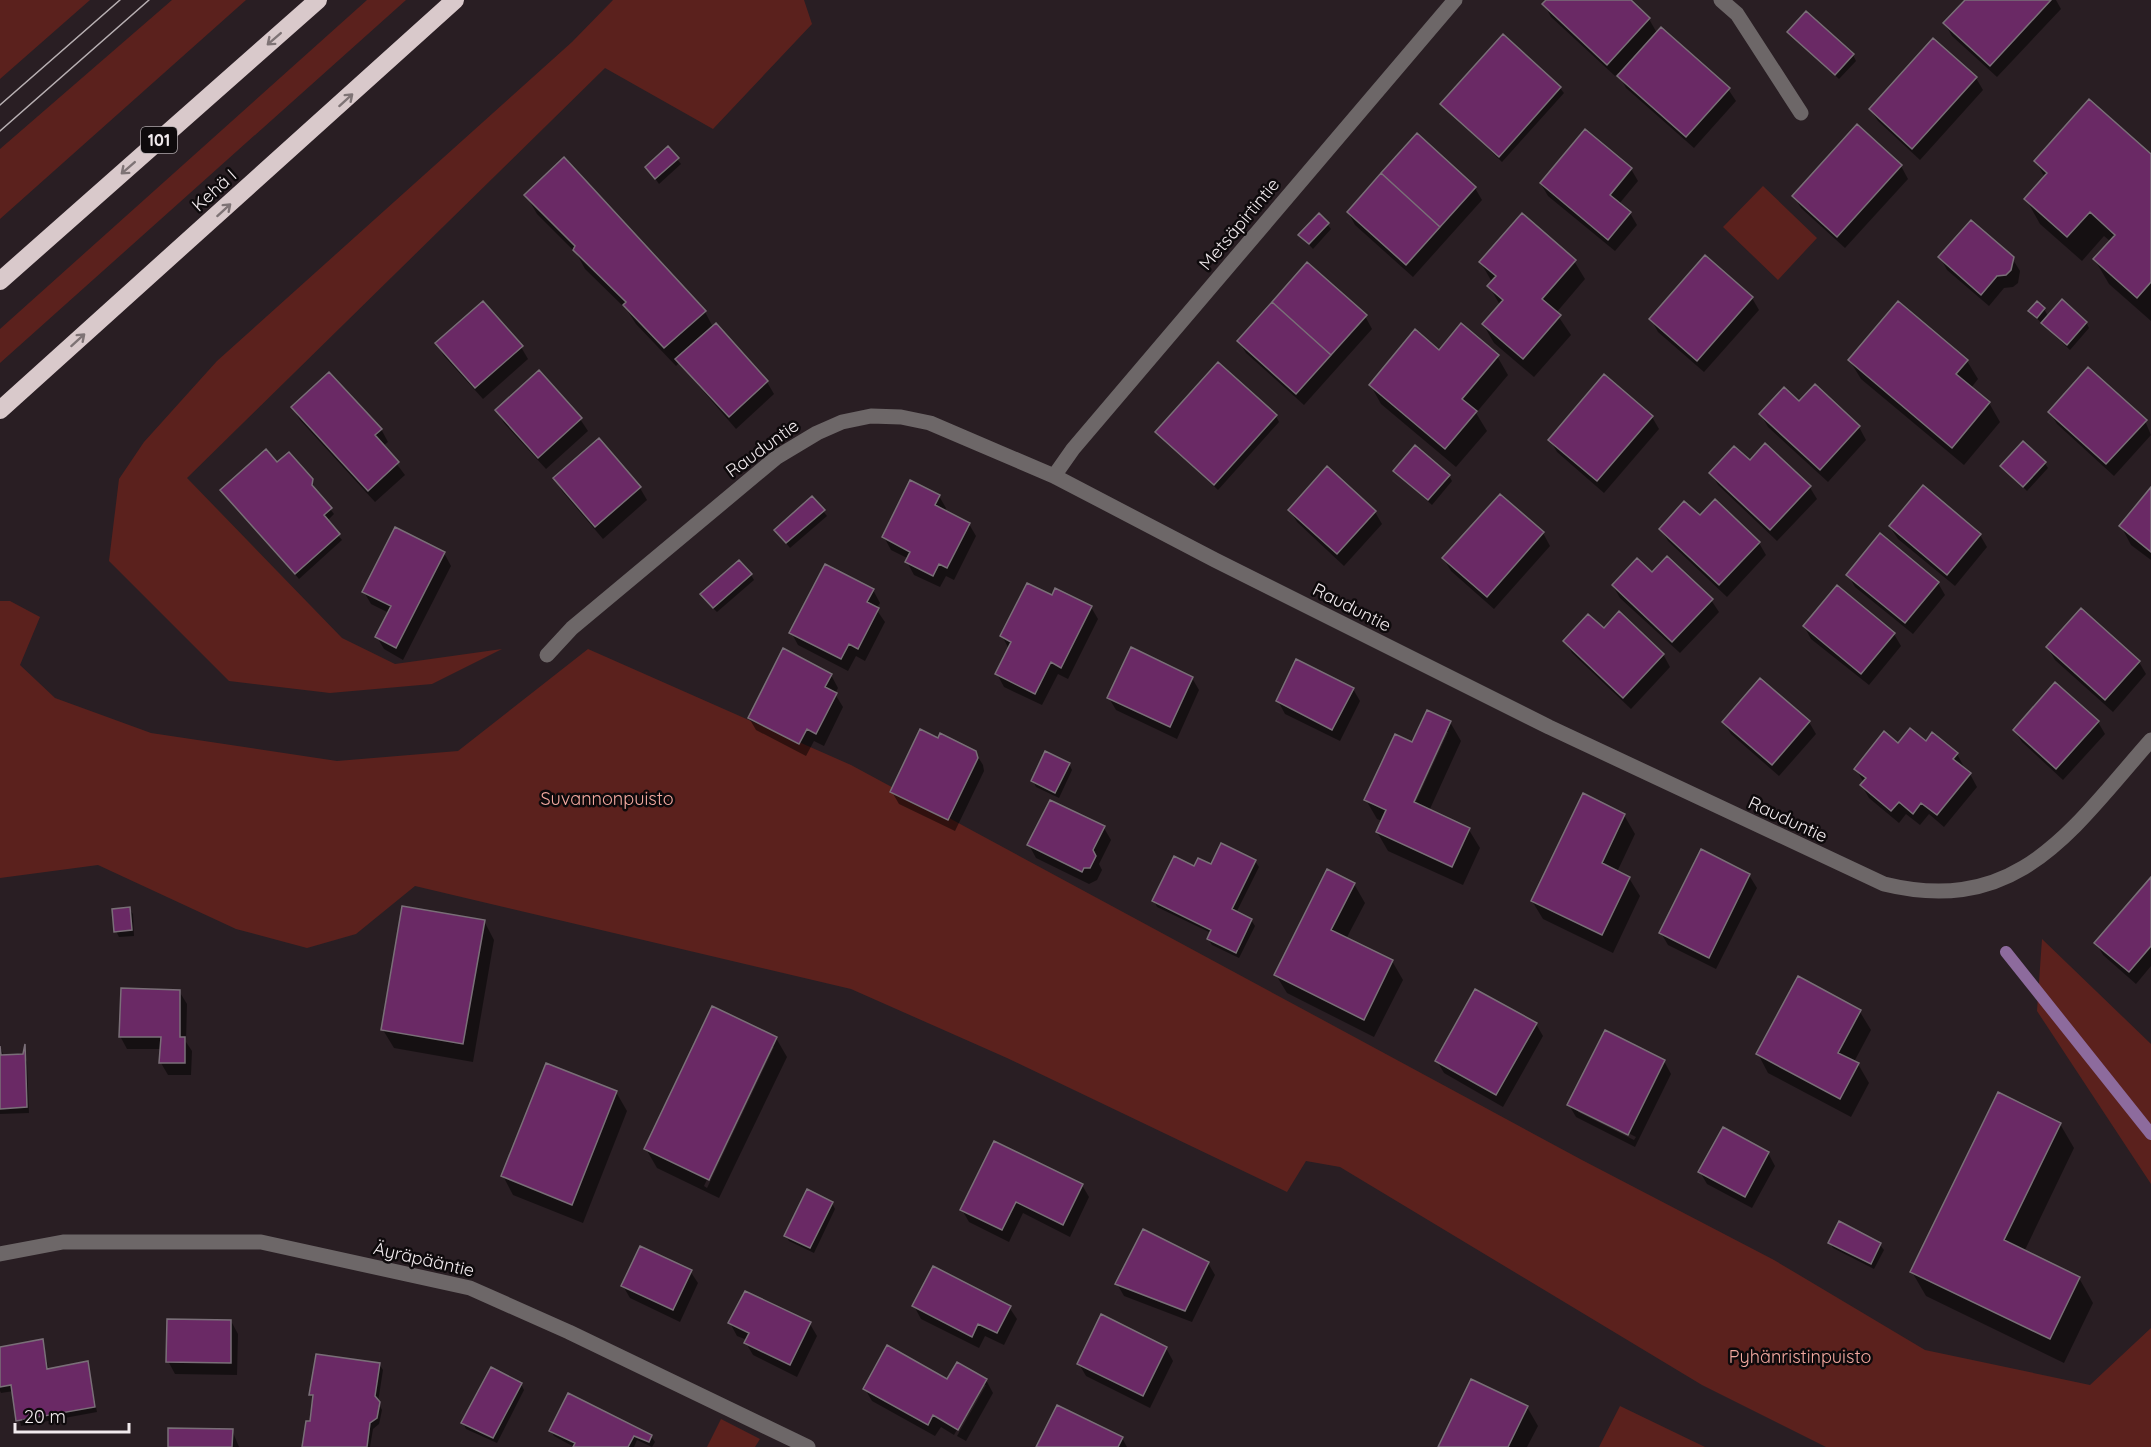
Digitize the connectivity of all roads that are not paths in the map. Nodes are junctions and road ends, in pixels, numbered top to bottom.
1 (318, 0) edge
2 (455, 0) edge
3 (1455, 0) edge
4 (1721, 0) edge
5 (1801, 113) dead end
6 (0, 281) edge
7 (0, 410) edge
8 (1054, 476) junction
9 (547, 655) dead end
10 (2151, 740) edge
11 (0, 1254) edge
12 (808, 1447) edge

1 -> 6 highway, 101
7 -> 2 highway, Kehä I
3 - 8 street, Metsäpirtintie
4 - 5 street
8 - 9 street, Rauduntie
8 - 10 street, Rauduntie
11 - 12 street, Äyräpääntie

